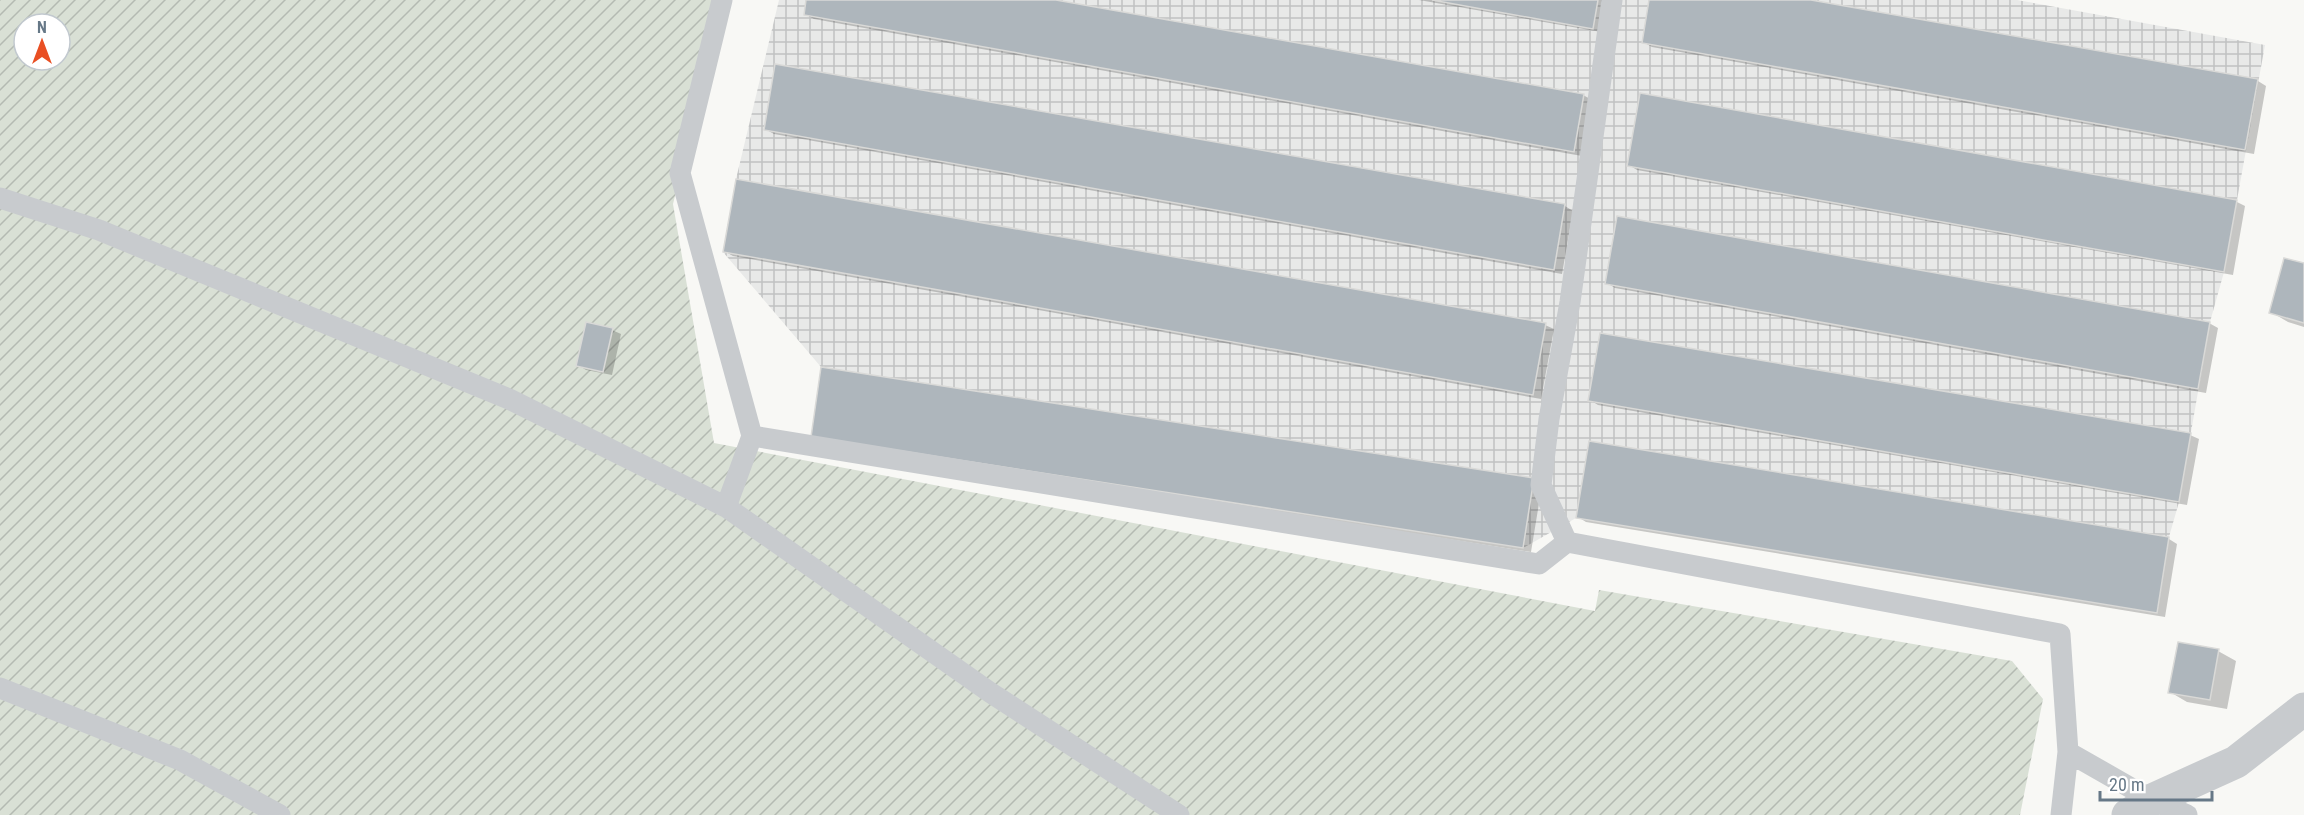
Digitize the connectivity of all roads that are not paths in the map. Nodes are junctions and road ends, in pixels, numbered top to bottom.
1 (722, 0) edge
2 (1612, 0) edge
3 (0, 198) edge
4 (752, 436) junction
5 (726, 507) junction
6 (1567, 542) junction
7 (0, 688) edge
8 (2304, 709) edge
9 (2068, 752) junction
10 (2140, 807) edge
11 (279, 815) edge
12 (1179, 815) edge
13 (2061, 815) edge
14 (2187, 815) edge

1 - 4 lane
2 - 6 lane
3 - 5 lane
4 - 5 lane
4 - 6 lane
5 - 12 lane
6 - 9 lane
7 - 11 lane
8 - 10 street
9 - 10 lane
9 - 13 lane
10 - 14 lane

